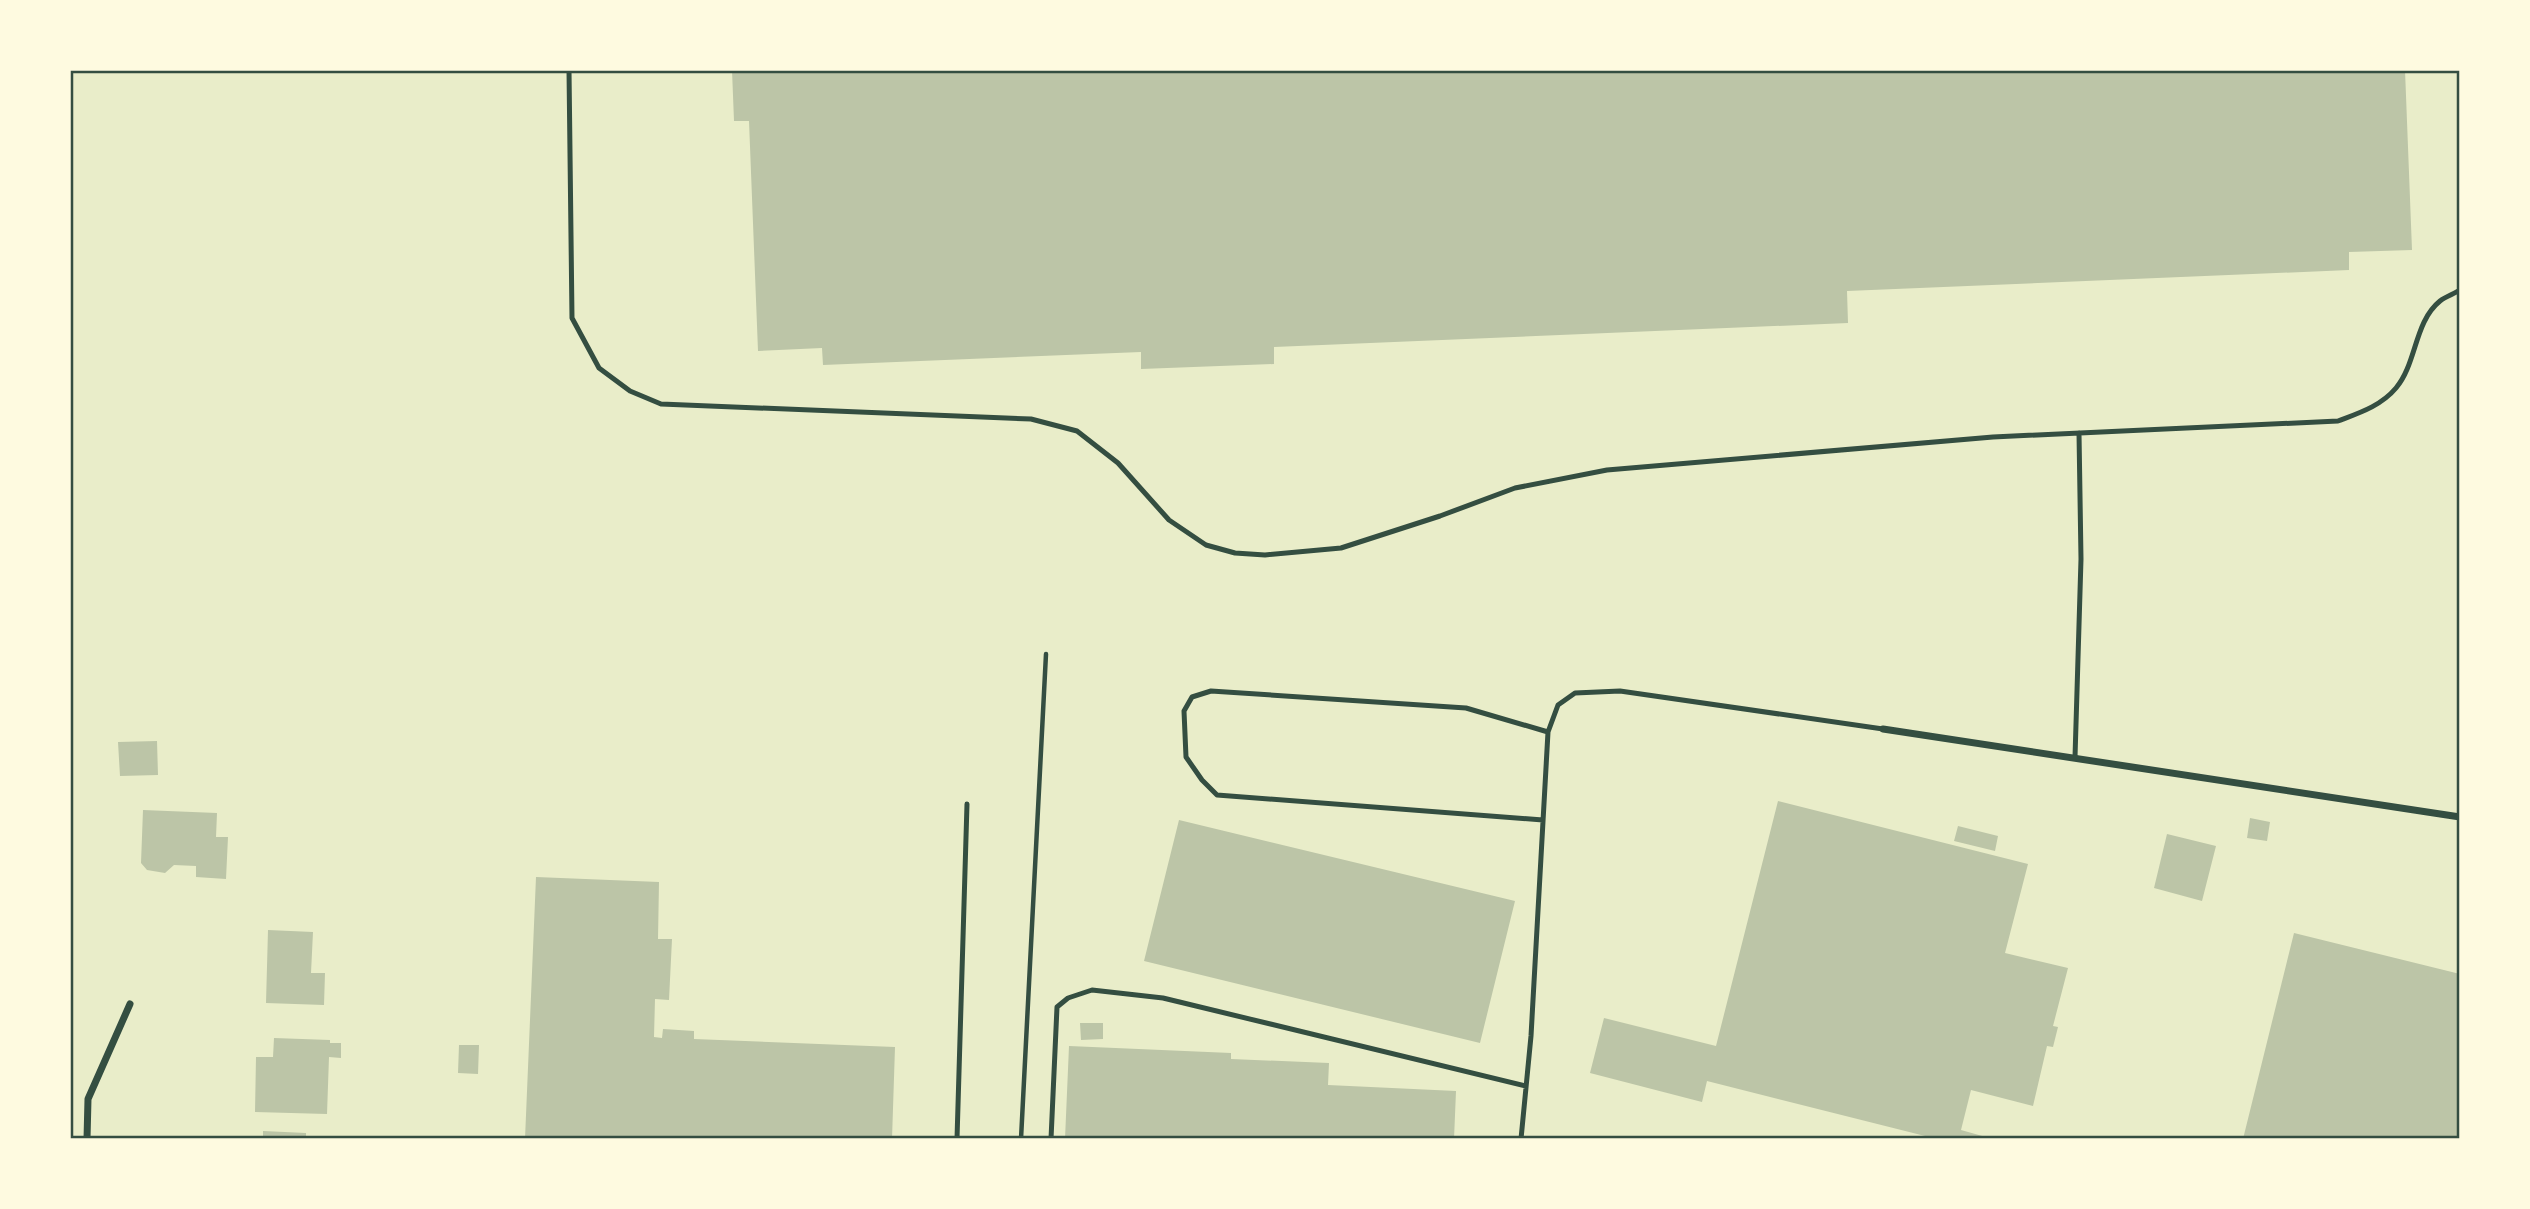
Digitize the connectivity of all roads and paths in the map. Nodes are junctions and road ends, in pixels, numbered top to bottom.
1 (569, 70) edge
2 (2460, 290) edge
3 (2079, 433) junction
4 (1046, 654) dead end
5 (1883, 729) joint
6 (1548, 732) junction
7 (2075, 757) junction
8 (967, 804) dead end
9 (2460, 817) edge
10 (1543, 820) junction
11 (130, 1004) dead end
12 (1526, 1086) junction
13 (87, 1139) edge
14 (957, 1139) edge
15 (1021, 1139) edge
16 (1051, 1139) edge
17 (1521, 1139) edge

1 - 3 lane
2 - 3 lane
3 - 7 lane
4 - 15 path
5 - 6 lane
5 - 7 street
6 - 10 lane
6 - 10 lane
7 - 9 street
8 - 14 lane
10 - 12 lane
11 - 13 street
12 - 16 lane
12 - 17 lane

